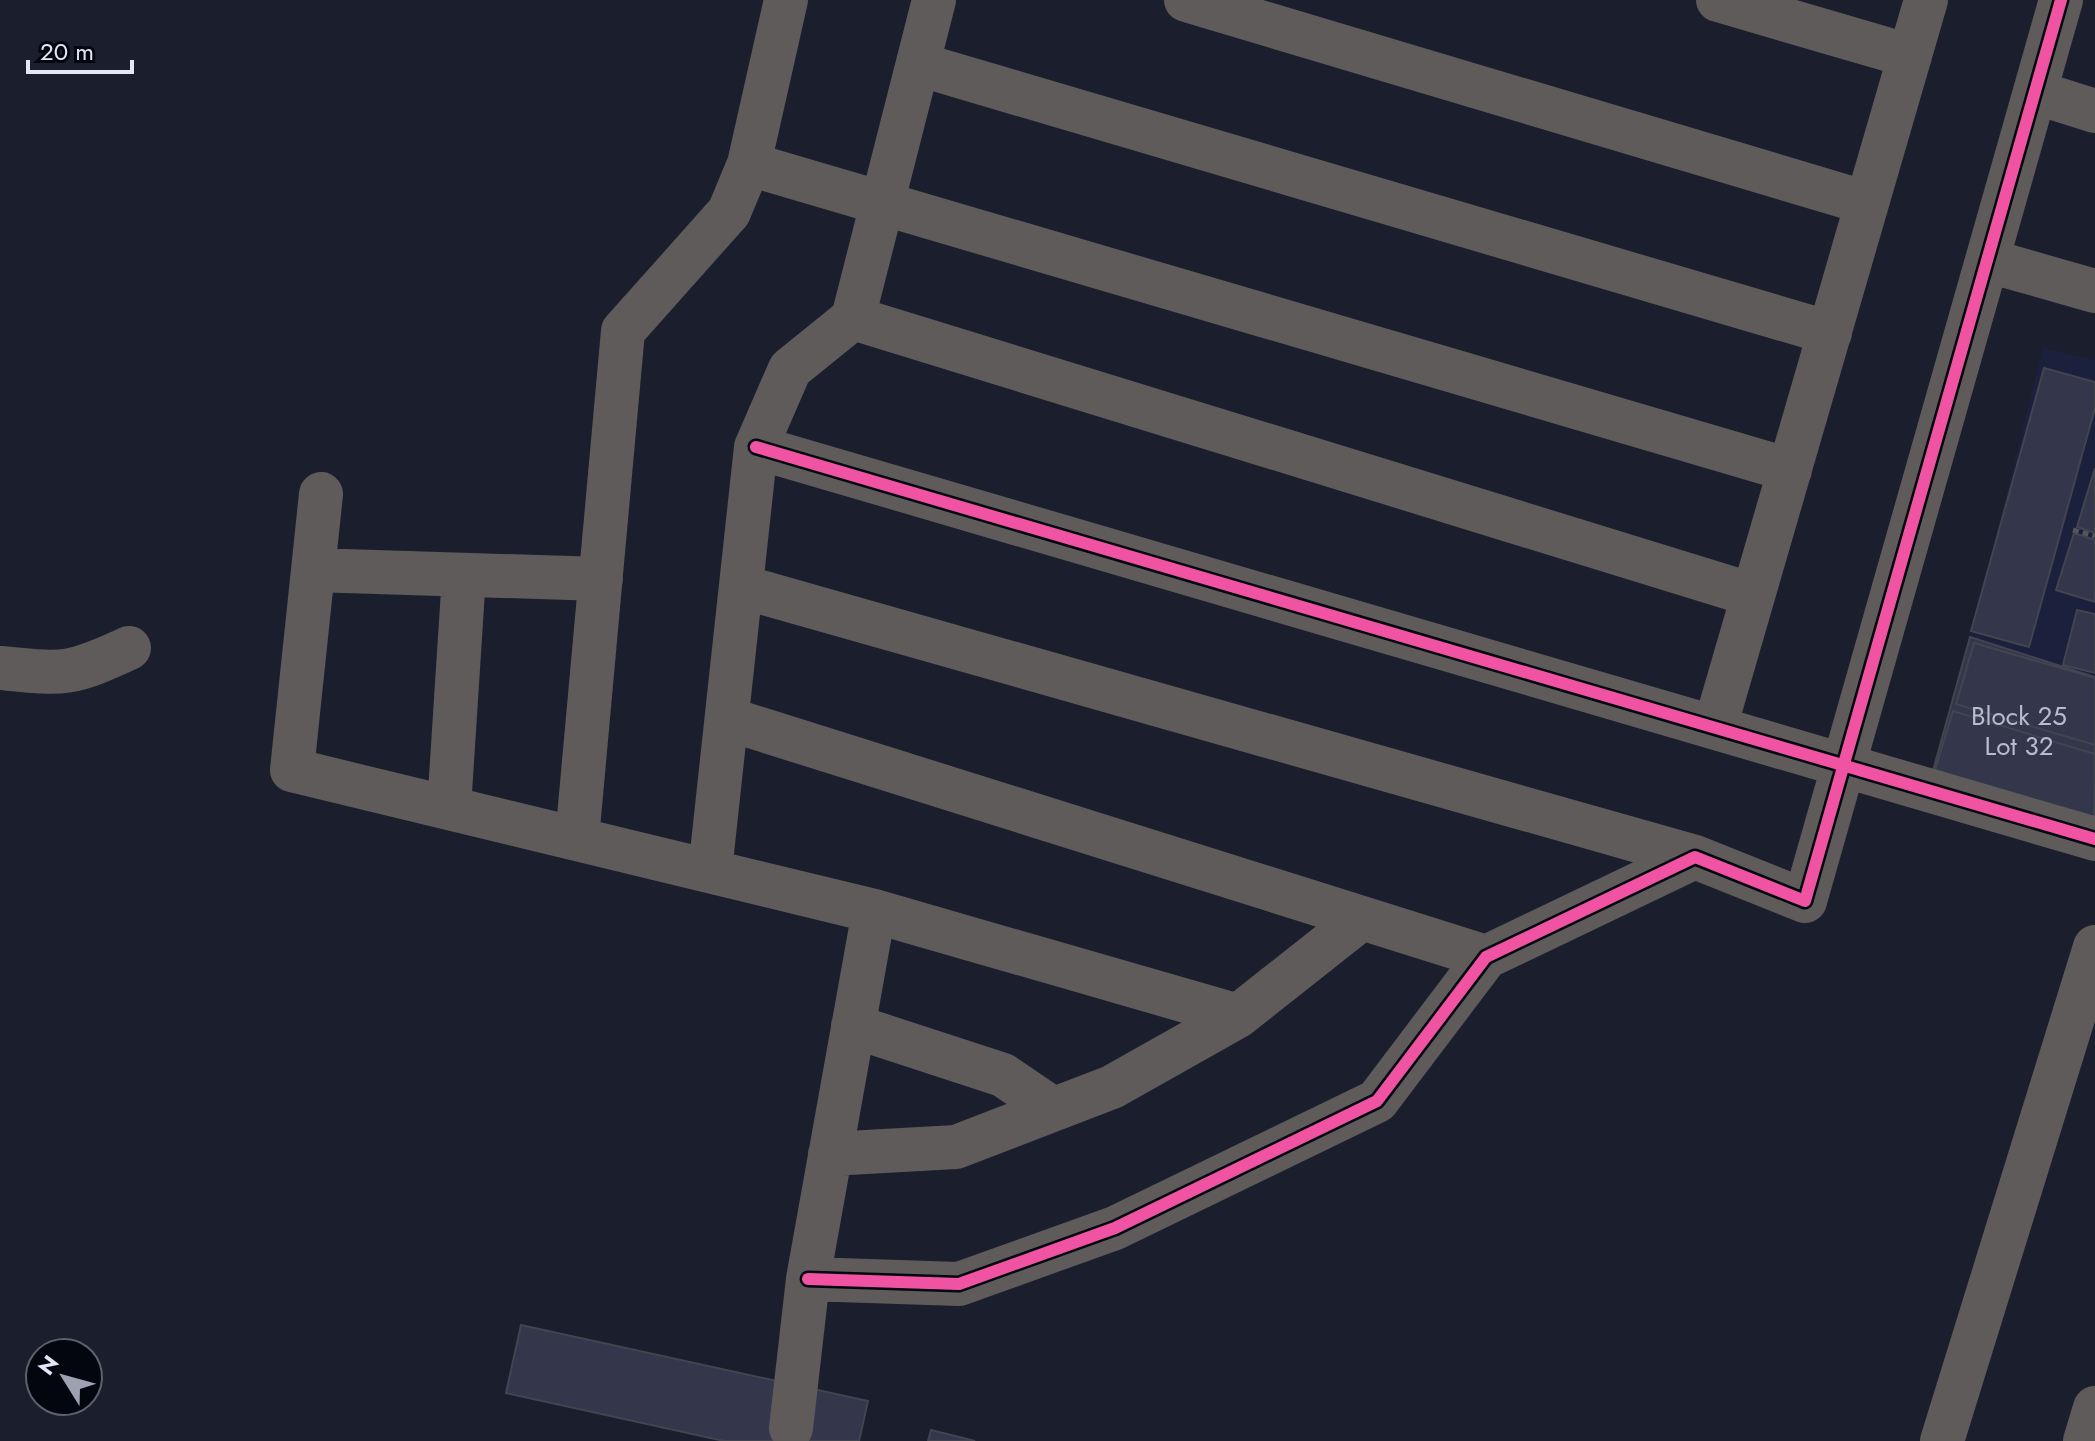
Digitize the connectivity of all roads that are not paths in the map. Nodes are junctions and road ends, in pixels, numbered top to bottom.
1 (786, 0) edge
2 (934, 0) edge
3 (1186, 0) edge
4 (1718, 0) edge
5 (1926, 0) edge
6 (2061, 0) edge
7 (1910, 56) junction
8 (918, 64) junction
9 (2035, 92) junction
10 (2095, 111) edge
11 (749, 164) junction
12 (882, 203) junction
13 (1867, 203) junction
14 (1989, 261) junction
15 (2095, 291) edge
16 (853, 318) junction
17 (1830, 333) junction
18 (756, 447) junction
19 (1790, 470) junction
20 (321, 494) dead end
21 (313, 570) junction
22 (464, 575) junction
23 (601, 579) junction
24 (743, 587) junction
25 (1753, 595) junction
26 (129, 648) dead end
27 (0, 668) edge
28 (728, 719) junction
29 (1715, 727) junction
30 (1841, 765) junction
31 (449, 808) junction
32 (577, 839) junction
33 (2095, 839) edge
34 (1695, 857) junction
35 (710, 871) junction
36 (874, 911) junction
37 (1362, 918) junction
38 (2095, 947) edge
39 (1486, 957) junction
40 (1238, 1016) junction
41 (853, 1026) junction
42 (1053, 1109) junction
43 (830, 1154) junction
44 (808, 1279) junction
45 (2095, 1408) edge
46 (791, 1428) dead end
47 (1942, 1441) edge
48 (2085, 1441) edge

1 - 11 street
2 - 8 street
3 - 13 street
4 - 7 street
5 - 7 street
6 - 9 street
7 - 13 street
8 - 12 street
8 - 17 street
9 - 10 street
9 - 14 street
11 - 12 street
11 - 23 street
12 - 16 street
12 - 19 street
13 - 17 street
14 - 15 street
14 - 30 street
16 - 18 street
16 - 25 street
17 - 19 street
18 - 24 street
18 - 29 street
19 - 25 street
20 - 21 street
21 - 22 street
21 - 31 street
22 - 23 street
22 - 31 street
23 - 32 street
24 - 28 street
24 - 34 street
25 - 29 street
26 - 27 street
28 - 35 street
28 - 37 street
29 - 30 street
30 - 33 street
30 - 34 street
31 - 32 street
32 - 35 street
34 - 39 street
35 - 36 street
36 - 40 street
36 - 41 street
37 - 39 street
37 - 40 street
38 - 47 street
39 - 44 street
40 - 42 street
41 - 42 street
41 - 43 street
42 - 43 street
43 - 44 street
44 - 46 street
45 - 48 street

